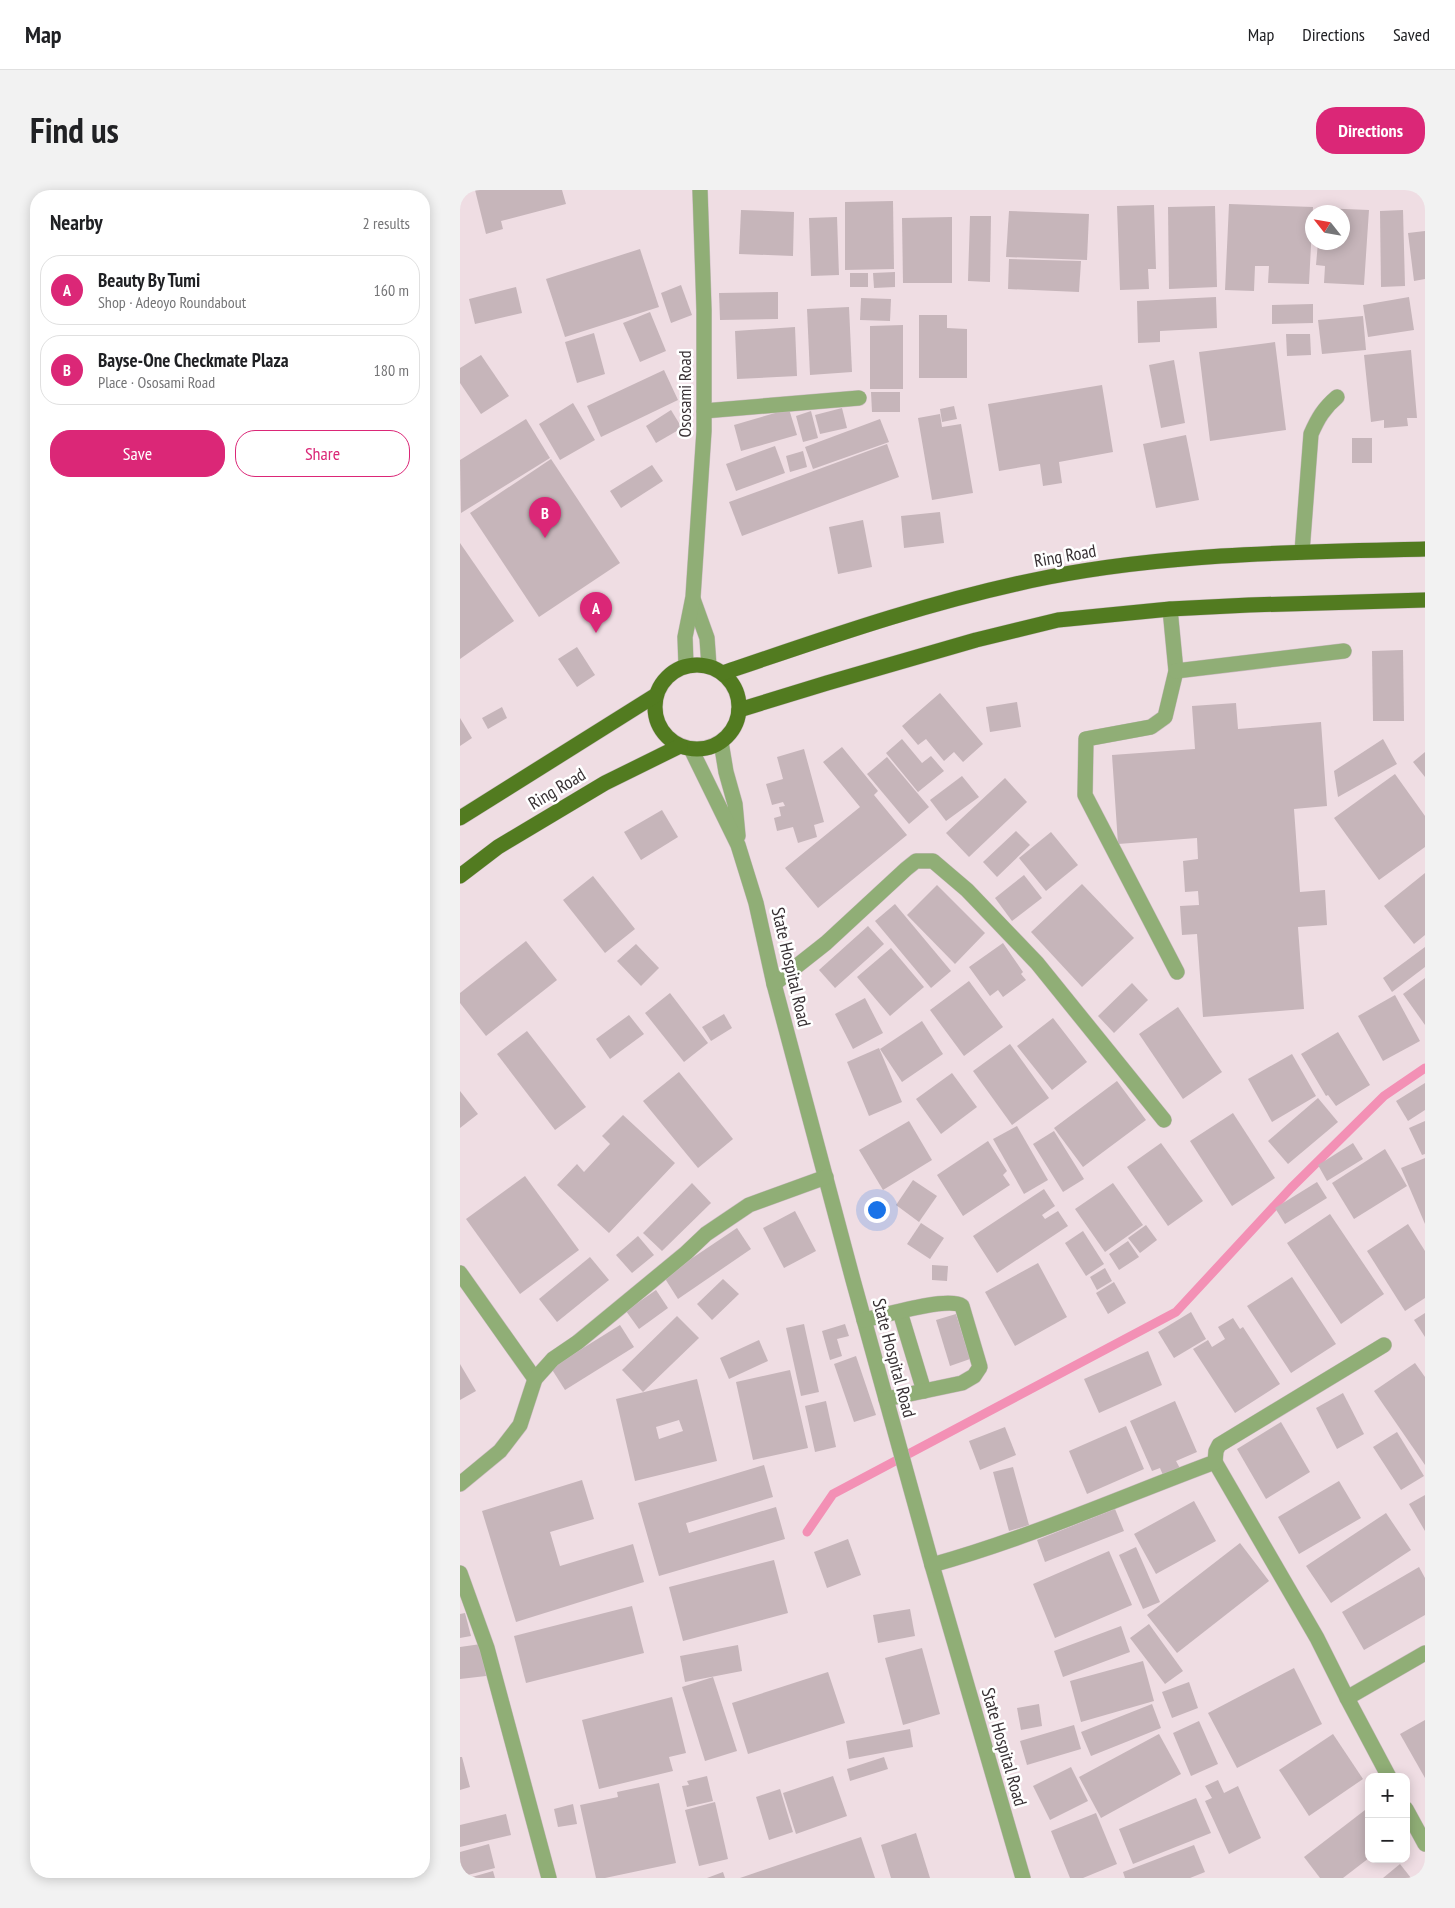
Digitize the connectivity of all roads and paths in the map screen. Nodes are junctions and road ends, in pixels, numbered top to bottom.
1 (700, 190) edge
2 (1338, 397) dead end
3 (859, 398) dead end
4 (704, 411) junction
5 (1425, 549) edge
6 (1302, 552) junction
7 (693, 597) junction
8 (1425, 600) edge
9 (1170, 609) junction
10 (1344, 651) dead end
11 (686, 665) junction
12 (709, 666) junction
13 (1176, 671) junction
14 (724, 673) junction
15 (656, 695) junction
16 (739, 710) junction
17 (721, 742) junction
18 (686, 748) junction
19 (460, 818) edge
20 (738, 845) junction
21 (460, 876) edge
22 (1177, 972) dead end
23 (774, 984) junction
24 (1164, 1120) dead end
25 (826, 1177) junction
26 (460, 1274) edge
27 (900, 1312) junction
28 (864, 1320) junction
29 (1384, 1345) dead end
30 (535, 1379) junction
31 (924, 1391) junction
32 (886, 1399) junction
33 (1216, 1462) junction
34 (460, 1484) edge
35 (932, 1565) junction
36 (460, 1573) edge
37 (1425, 1653) edge
38 (1347, 1698) junction
39 (1387, 1773) edge
40 (1410, 1816) edge
41 (1425, 1844) edge
42 (550, 1878) edge
43 (1023, 1878) edge

1 - 4 street, Ososami Road
2 - 6 street
3 - 4 street
4 - 7 street, Ososami Road
5 - 6 main road, Ring Road
6 - 14 main road, Ring Road
7 - 11 street, Ososami Road
7 - 12 street
8 - 9 main road
9 - 13 street
9 - 16 main road
10 - 13 street
11 - 12 main road
11 - 15 main road
12 - 14 main road
13 - 22 street
14 - 16 main road
15 - 18 main road
15 - 19 main road, Ring Road
16 - 17 main road
17 - 18 main road
17 - 20 street
18 - 20 street
18 - 21 main road, Ring Road
20 - 23 street, State Hospital Road
23 - 24 street
23 - 25 street, State Hospital Road
25 - 28 street, State Hospital Road
25 - 30 street
26 - 30 street
27 - 28 street
27 - 31 street
27 - 31 street
28 - 32 street, State Hospital Road
29 - 33 street
30 - 34 street
31 - 32 street
32 - 35 street, State Hospital Road
33 - 35 street
33 - 38 street
35 - 43 street, State Hospital Road
36 - 42 street
37 - 38 street
38 - 39 street
40 - 41 street

